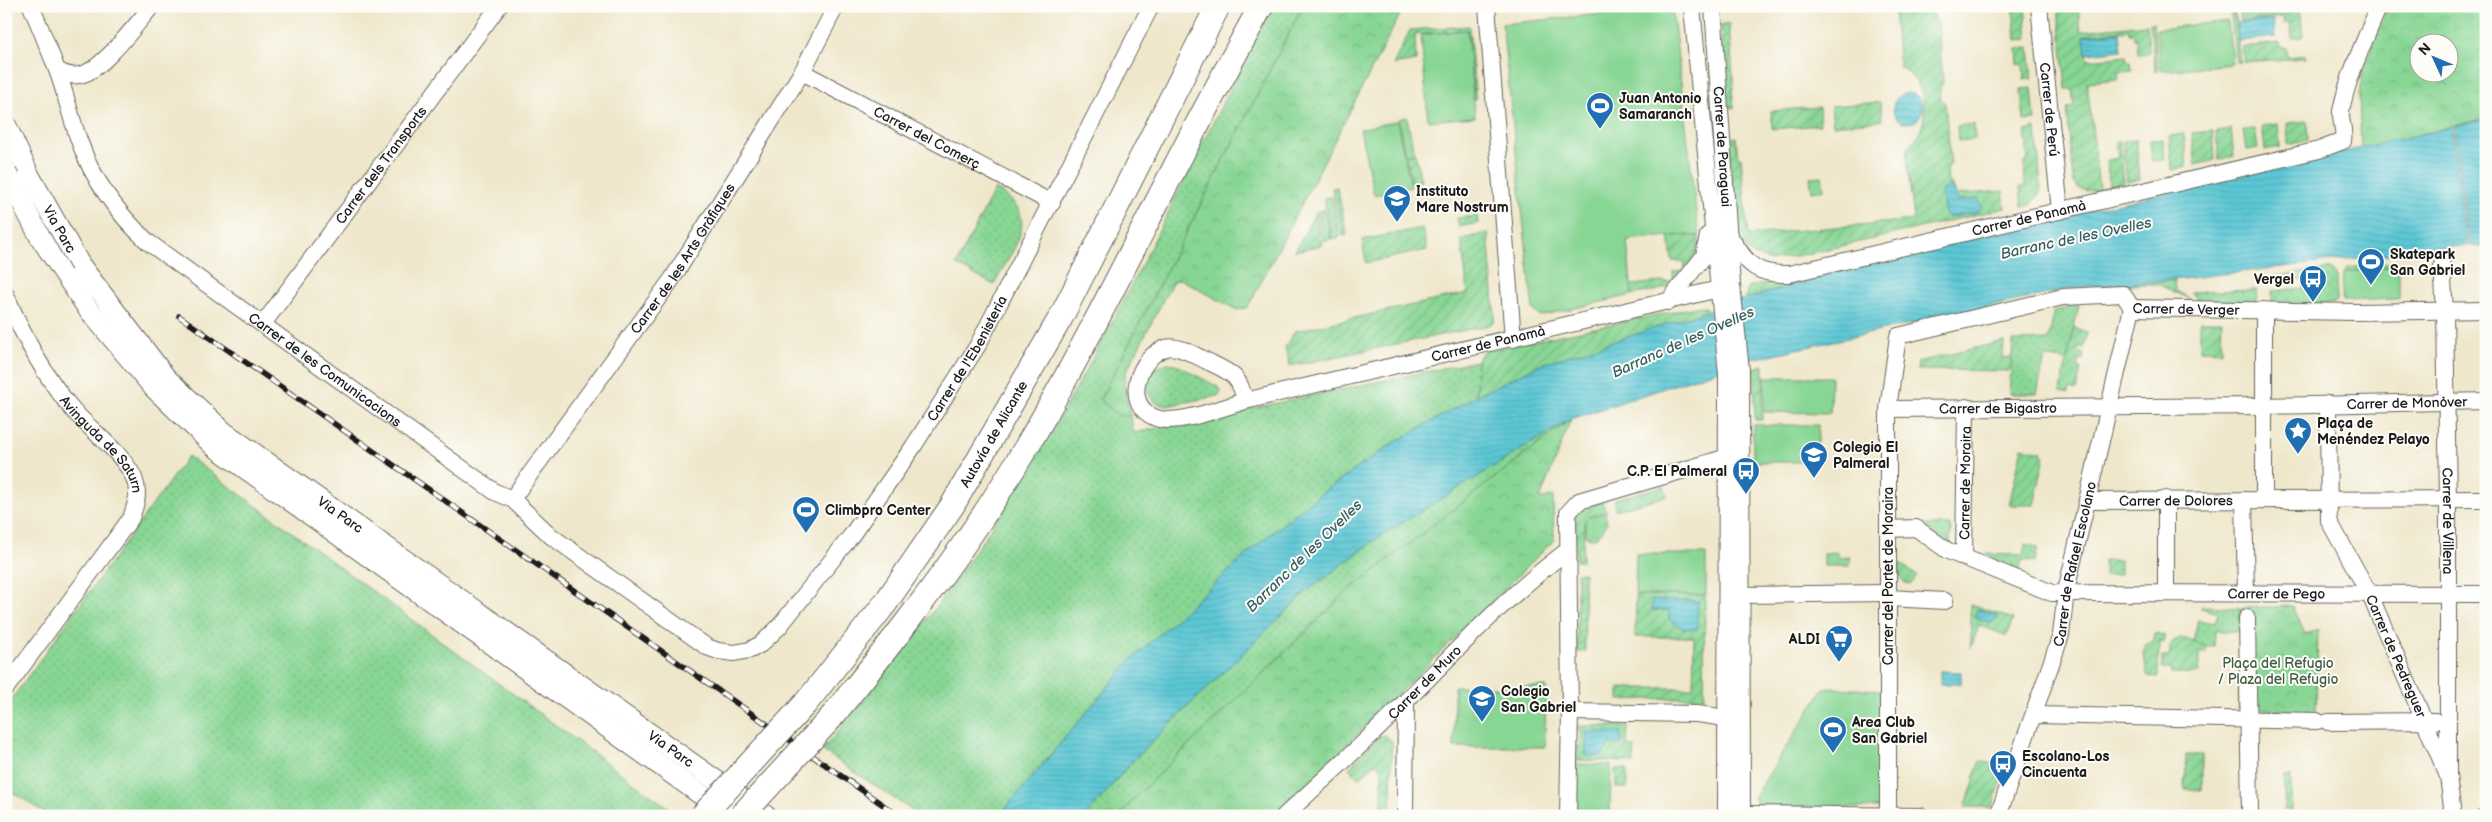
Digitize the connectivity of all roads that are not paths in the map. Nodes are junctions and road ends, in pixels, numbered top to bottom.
1 (31, 6) edge
2 (152, 6) edge
3 (499, 6) edge
4 (836, 6) edge
5 (1151, 6) edge
6 (1218, 6) edge
7 (1248, 6) edge
8 (1262, 6) edge
9 (1487, 6) edge
10 (2039, 6) edge
11 (2379, 6) edge
12 (1691, 7) edge
13 (1714, 7) edge
14 (57, 70) junction
15 (802, 72) junction
16 (6, 125) edge
17 (1175, 166) junction
18 (6, 172) edge
19 (1052, 203) junction
20 (2060, 211) junction
21 (1712, 213) junction
22 (1729, 237) junction
23 (2442, 265) dead end
24 (1725, 287) junction
25 (6, 295) edge
26 (1668, 302) junction
27 (2132, 308) junction
28 (2264, 310) junction
29 (2486, 310) edge
30 (2445, 311) junction
31 (263, 324) junction
32 (1898, 336) joint
33 (1513, 339) junction
34 (1734, 372) junction
35 (1742, 395) junction
36 (2486, 401) edge
37 (1245, 402) junction
38 (2445, 402) junction
39 (2328, 404) junction
40 (2109, 406) junction
41 (2264, 406) junction
42 (1966, 407) junction
43 (1888, 409) junction
44 (1728, 457) junction
45 (512, 499) junction
46 (2166, 499) junction
47 (2264, 499) junction
48 (2328, 499) junction
49 (2486, 499) edge
50 (2087, 500) junction
51 (2244, 500) junction
52 (2448, 500) junction
53 (1888, 529) junction
54 (1567, 551) junction
55 (1964, 558) junction
56 (1727, 584) junction
57 (2066, 591) junction
58 (2166, 592) junction
59 (2246, 592) junction
60 (2486, 594) edge
61 (1741, 595) junction
62 (2370, 595) junction
63 (2448, 595) junction
64 (1888, 596) junction
65 (1945, 601) dead end
66 (2248, 618) dead end
67 (718, 651) joint
68 (6, 688) edge
69 (1406, 702) junction
70 (1570, 712) junction
71 (2035, 715) junction
72 (1726, 718) junction
73 (2248, 720) junction
74 (2447, 721) junction
75 (2426, 722) junction
76 (1742, 731) junction
77 (2448, 776) junction
78 (1736, 815) edge
79 (702, 816) edge
80 (731, 816) edge
81 (741, 816) edge
82 (766, 816) edge
83 (1284, 816) edge
84 (1405, 816) edge
85 (1568, 816) edge
86 (1888, 816) edge
87 (1921, 816) edge
88 (1998, 816) edge
89 (2250, 816) edge
90 (2450, 816) edge

1 - 14 street, Carrer de les Comunicacions
2 - 14 street
3 - 31 street, Carrer dels Transports
4 - 15 street, Carrer de les Arts Gràfiques
5 - 19 street, Carrer de l'Ebenisteria
6 - 79 highway, Autovía de Alicante, bridge
7 - 17 highway
8 - 17 highway
9 - 33 street
10 - 20 street, Carrer de Perú
11 - 20 street, Carrer de Panamà
12 - 13 street
12 - 21 street, Carrer de Paraguai
13 - 22 street, Carrer de Paraguai
14 - 31 street, Carrer de les Comunicacions
15 - 19 street, Carrer del Comerç
15 - 45 street, Carrer de les Arts Gràfiques
16 - 82 main road, Via Parc, bridge
17 - 81 highway, bridge
18 - 80 main road, Via Parc, bridge
19 - 67 street, Carrer de l'Ebenisteria
20 - 22 street, Carrer de Panamà
21 - 24 street, Carrer de Paraguai
21 - 26 street, Carrer de Paraguai
22 - 24 street, Carrer de Paraguai
23 - 30 street, Carrer de Villena
24 - 26 street, Carrer de Panamà
24 - 34 street
25 - 68 street, Avinguda de Saturn
26 - 33 street, Carrer de Panamà
27 - 28 street, Carrer de Verger
27 - 32 street, Carrer de Verger
27 - 40 street, Carrer de Rafael Escolano
28 - 30 street, Carrer de Verger
28 - 41 street
29 - 30 street, Carrer de Verger
30 - 38 street, Carrer de Villena
31 - 45 street, Carrer de les Comunicacions
32 - 43 street, Carrer del Portet de Moraira
33 - 37 street, Carrer de Panamà
34 - 35 street
34 - 44 street
35 - 44 street
35 - 61 street
36 - 38 street, Carrer de Monòver
37 - 37 street, Carrer de Panamà
38 - 39 street, Carrer de Monòver
38 - 52 street, Carrer de Villena
39 - 41 street
39 - 48 street
40 - 41 street
40 - 42 street, Carrer de Bigastro
40 - 50 street, Carrer de Rafael Escolano
41 - 47 street
42 - 43 street, Carrer de Bigastro
42 - 55 street, Carrer de Moraira
43 - 53 street, Carrer del Portet de Moraira
44 - 54 street
44 - 56 street
45 - 67 street, Carrer de les Comunicacions
46 - 50 street, Carrer de Dolores
46 - 51 street, Carrer de Dolores
46 - 58 street
47 - 48 street
47 - 51 street, Carrer de Dolores
48 - 52 street
48 - 62 street, Carrer de Pedreguer
49 - 52 street
50 - 57 street, Carrer de Rafael Escolano
51 - 59 street
52 - 63 street, Carrer de Villena
53 - 55 street, Carrer de Pego
53 - 64 street, Carrer del Portet de Moraira
54 - 69 street, Carrer de Muro
54 - 70 street
55 - 57 street, Carrer de Pego
56 - 61 street
56 - 72 street
57 - 58 street, Carrer de Pego
57 - 71 street, Carrer de Rafael Escolano
58 - 59 street, Carrer de Pego
59 - 62 street, Carrer de Pego
60 - 63 street, Carrer de Pego
61 - 64 street
61 - 76 street
62 - 63 street, Carrer de Pego
62 - 75 street, Carrer de Pedreguer
63 - 74 street, Carrer de Villena
64 - 65 street
64 - 86 street, Carrer del Portet de Moraira
66 - 73 street
69 - 83 street, Carrer de Muro
69 - 84 street
70 - 72 street
70 - 85 street
71 - 73 street
71 - 88 street, Carrer de Rafael Escolano
72 - 76 street
72 - 78 street
73 - 75 street
73 - 89 street
74 - 75 street
74 - 77 street, Carrer de Villena
75 - 77 street, Carrer de Pedreguer
76 - 78 street
77 - 90 street, Carrer de Pedreguer
78 - 86 street
86 - 87 street

